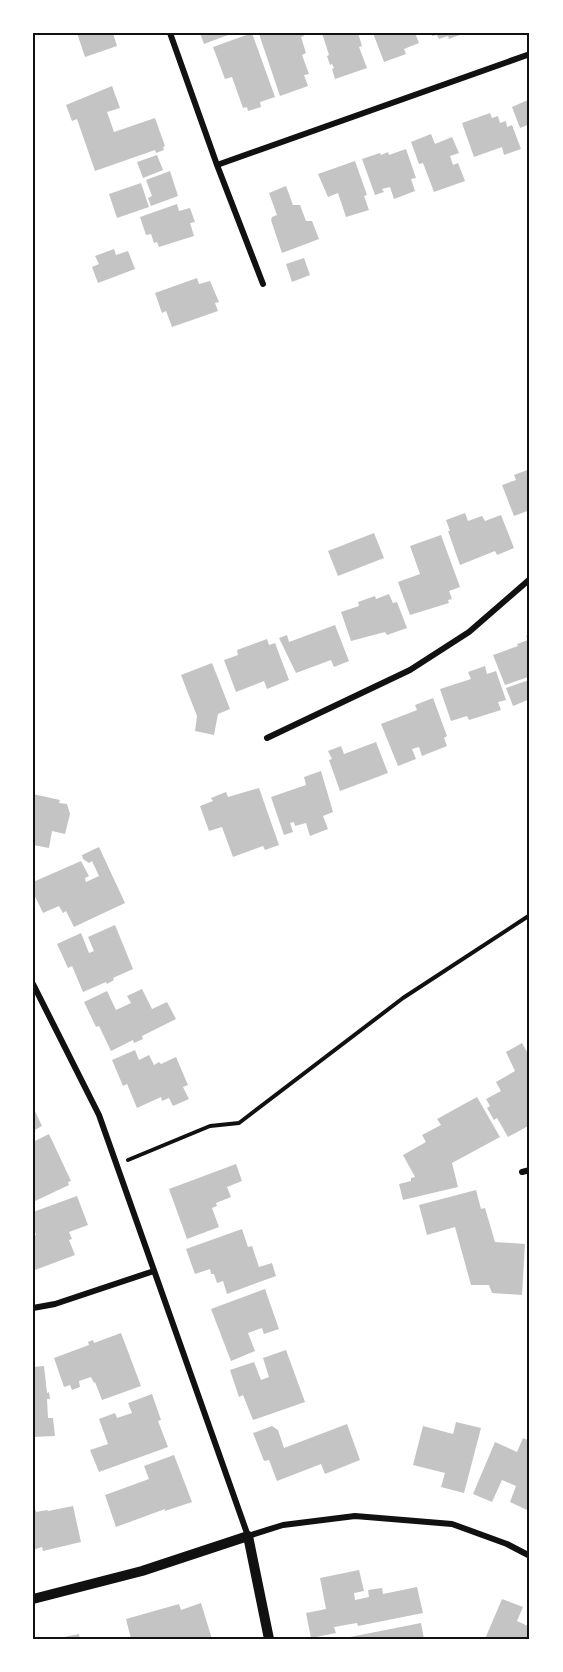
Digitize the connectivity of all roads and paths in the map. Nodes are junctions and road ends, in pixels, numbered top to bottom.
1 (170, 33) edge
2 (530, 54) edge
3 (217, 165) junction
4 (263, 284) dead end
5 (530, 579) edge
6 (267, 738) dead end
7 (530, 915) edge
8 (33, 984) edge
9 (117, 1165) junction
10 (530, 1170) edge
11 (522, 1172) dead end
12 (154, 1271) junction
13 (33, 1308) edge
14 (248, 1536) junction
15 (530, 1556) edge
16 (33, 1599) edge
17 (269, 1639) edge

1 - 3 street
2 - 3 street
3 - 4 street
5 - 6 street
7 - 9 path
8 - 9 street
9 - 12 street
10 - 11 street
12 - 13 street
12 - 14 street
14 - 15 street
14 - 16 street
14 - 17 street

